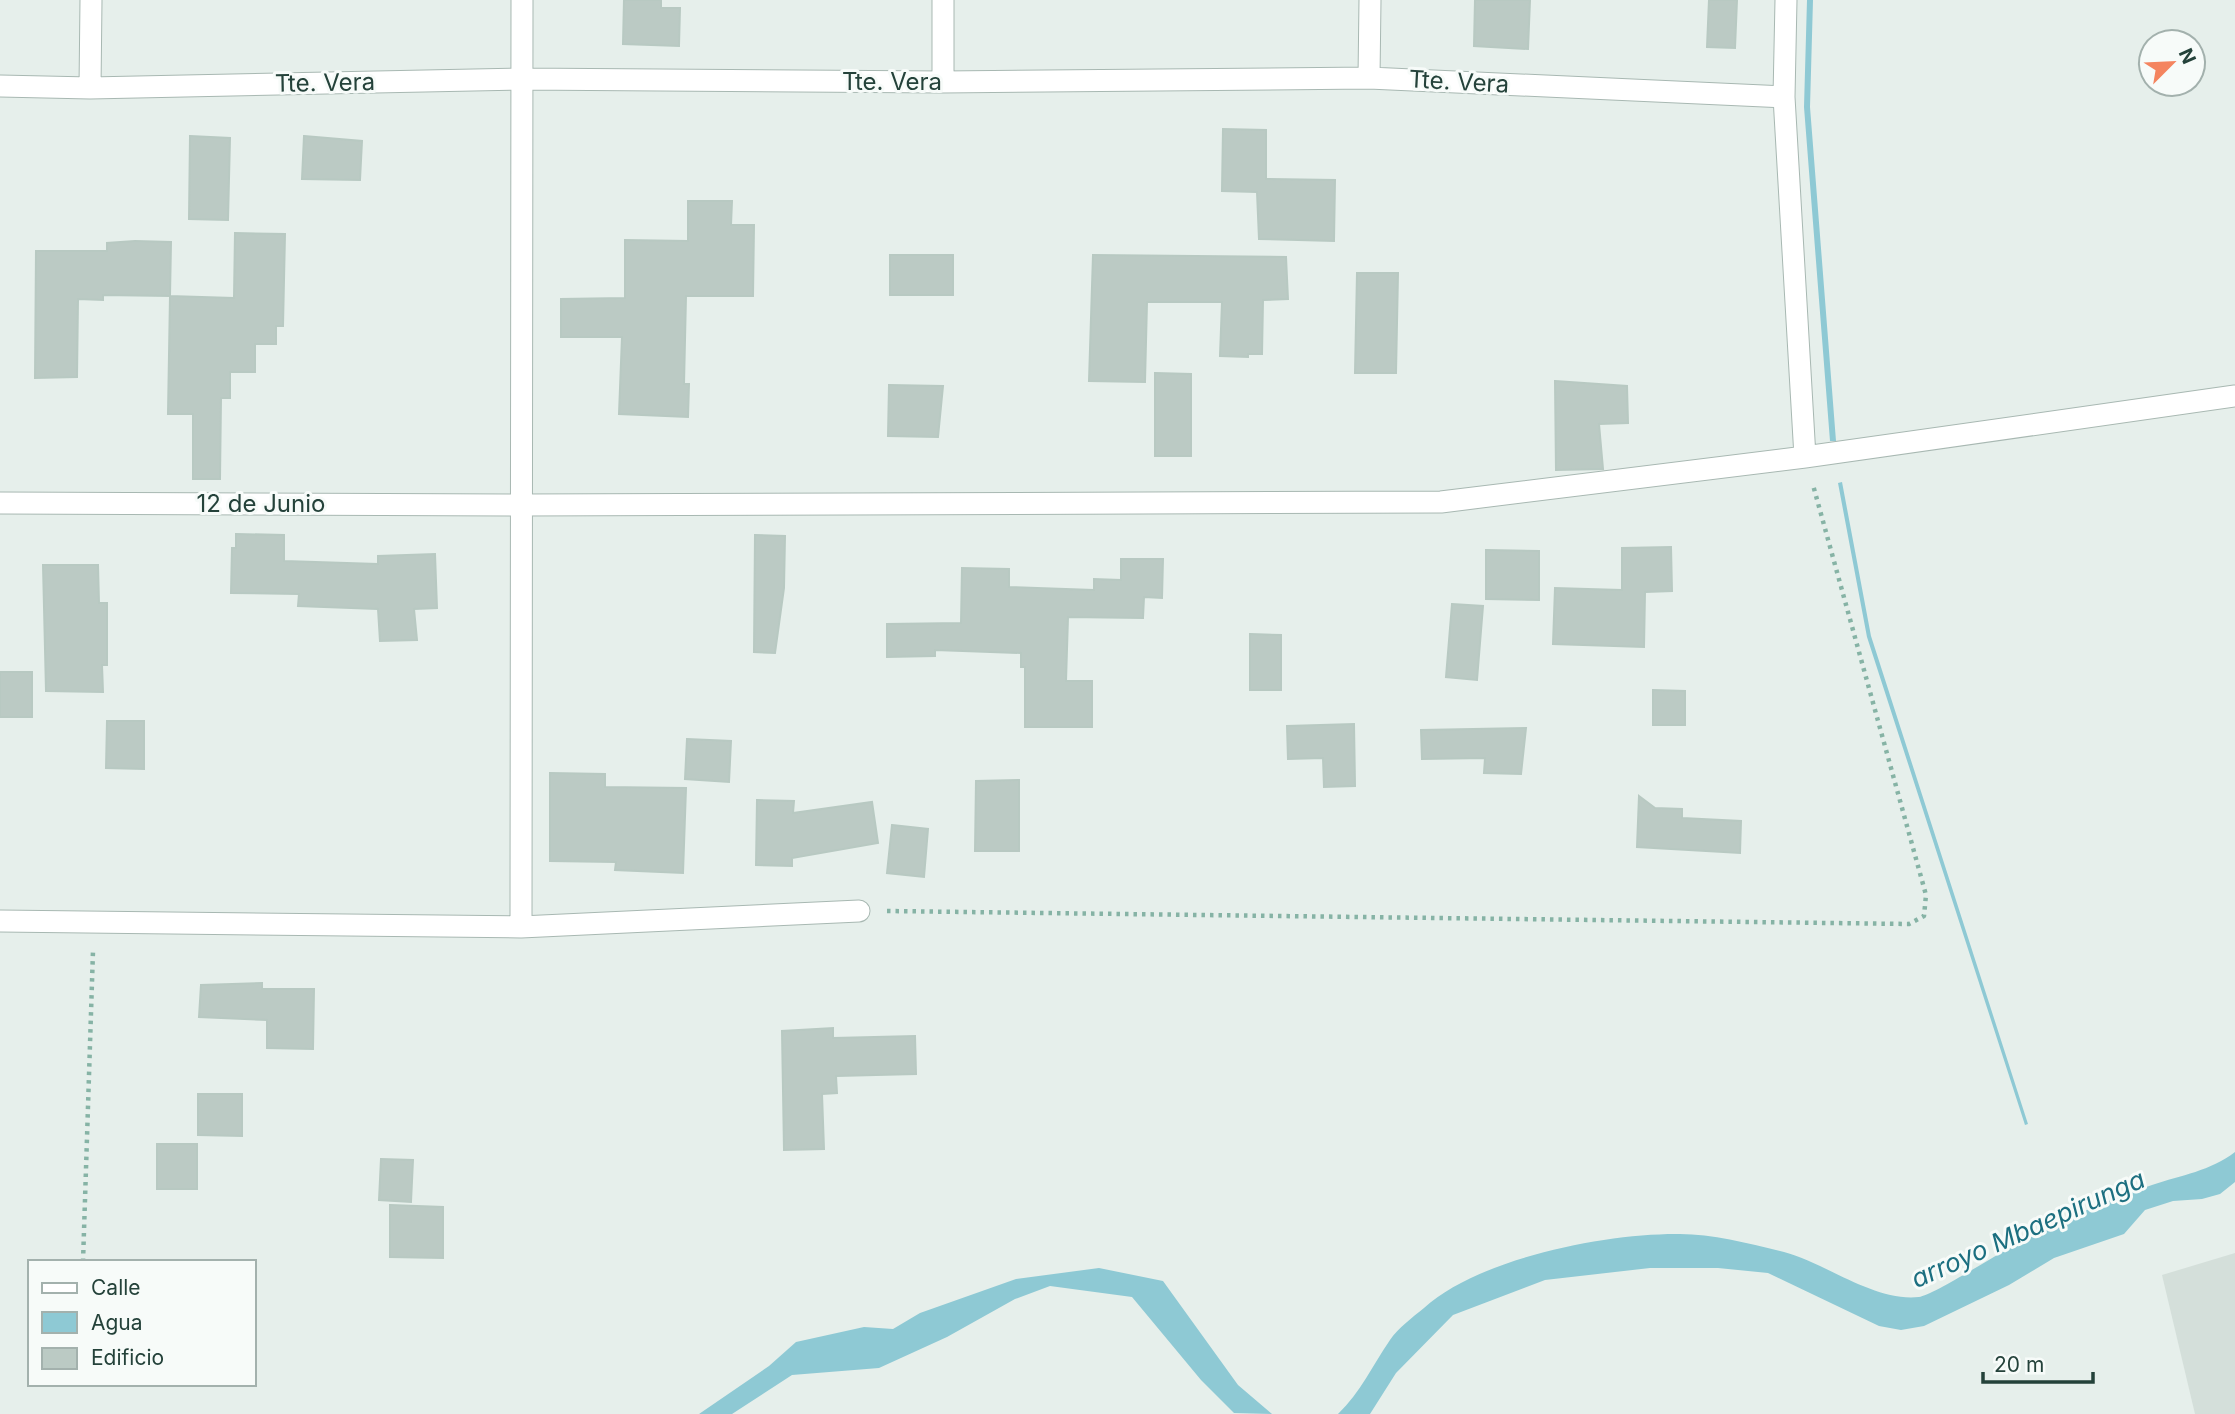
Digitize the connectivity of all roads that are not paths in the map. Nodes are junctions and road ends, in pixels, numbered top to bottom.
1 (91, 0) edge
2 (522, 0) edge
3 (943, 0) edge
4 (1370, 0) edge
5 (1786, 0) edge
6 (1369, 78) junction
7 (521, 79) junction
8 (943, 82) junction
9 (0, 86) edge
10 (90, 88) junction
11 (1784, 97) junction
12 (2235, 396) edge
13 (1805, 457) junction
14 (0, 503) edge
15 (521, 505) junction
16 (859, 911) road end
17 (0, 921) edge
18 (521, 927) junction

1 - 10 street
2 - 7 street
3 - 8 street
4 - 6 street
5 - 11 street
6 - 8 street, Tte. Vera
6 - 11 street, Tte. Vera
7 - 8 street, Tte. Vera
7 - 10 street, Tte. Vera
7 - 15 street
9 - 10 street, Tte. Vera
11 - 13 street
12 - 13 street, 12 de Junio
13 - 15 street, 12 de Junio
14 - 15 street, 12 de Junio
15 - 18 street
16 - 18 street
17 - 18 street

